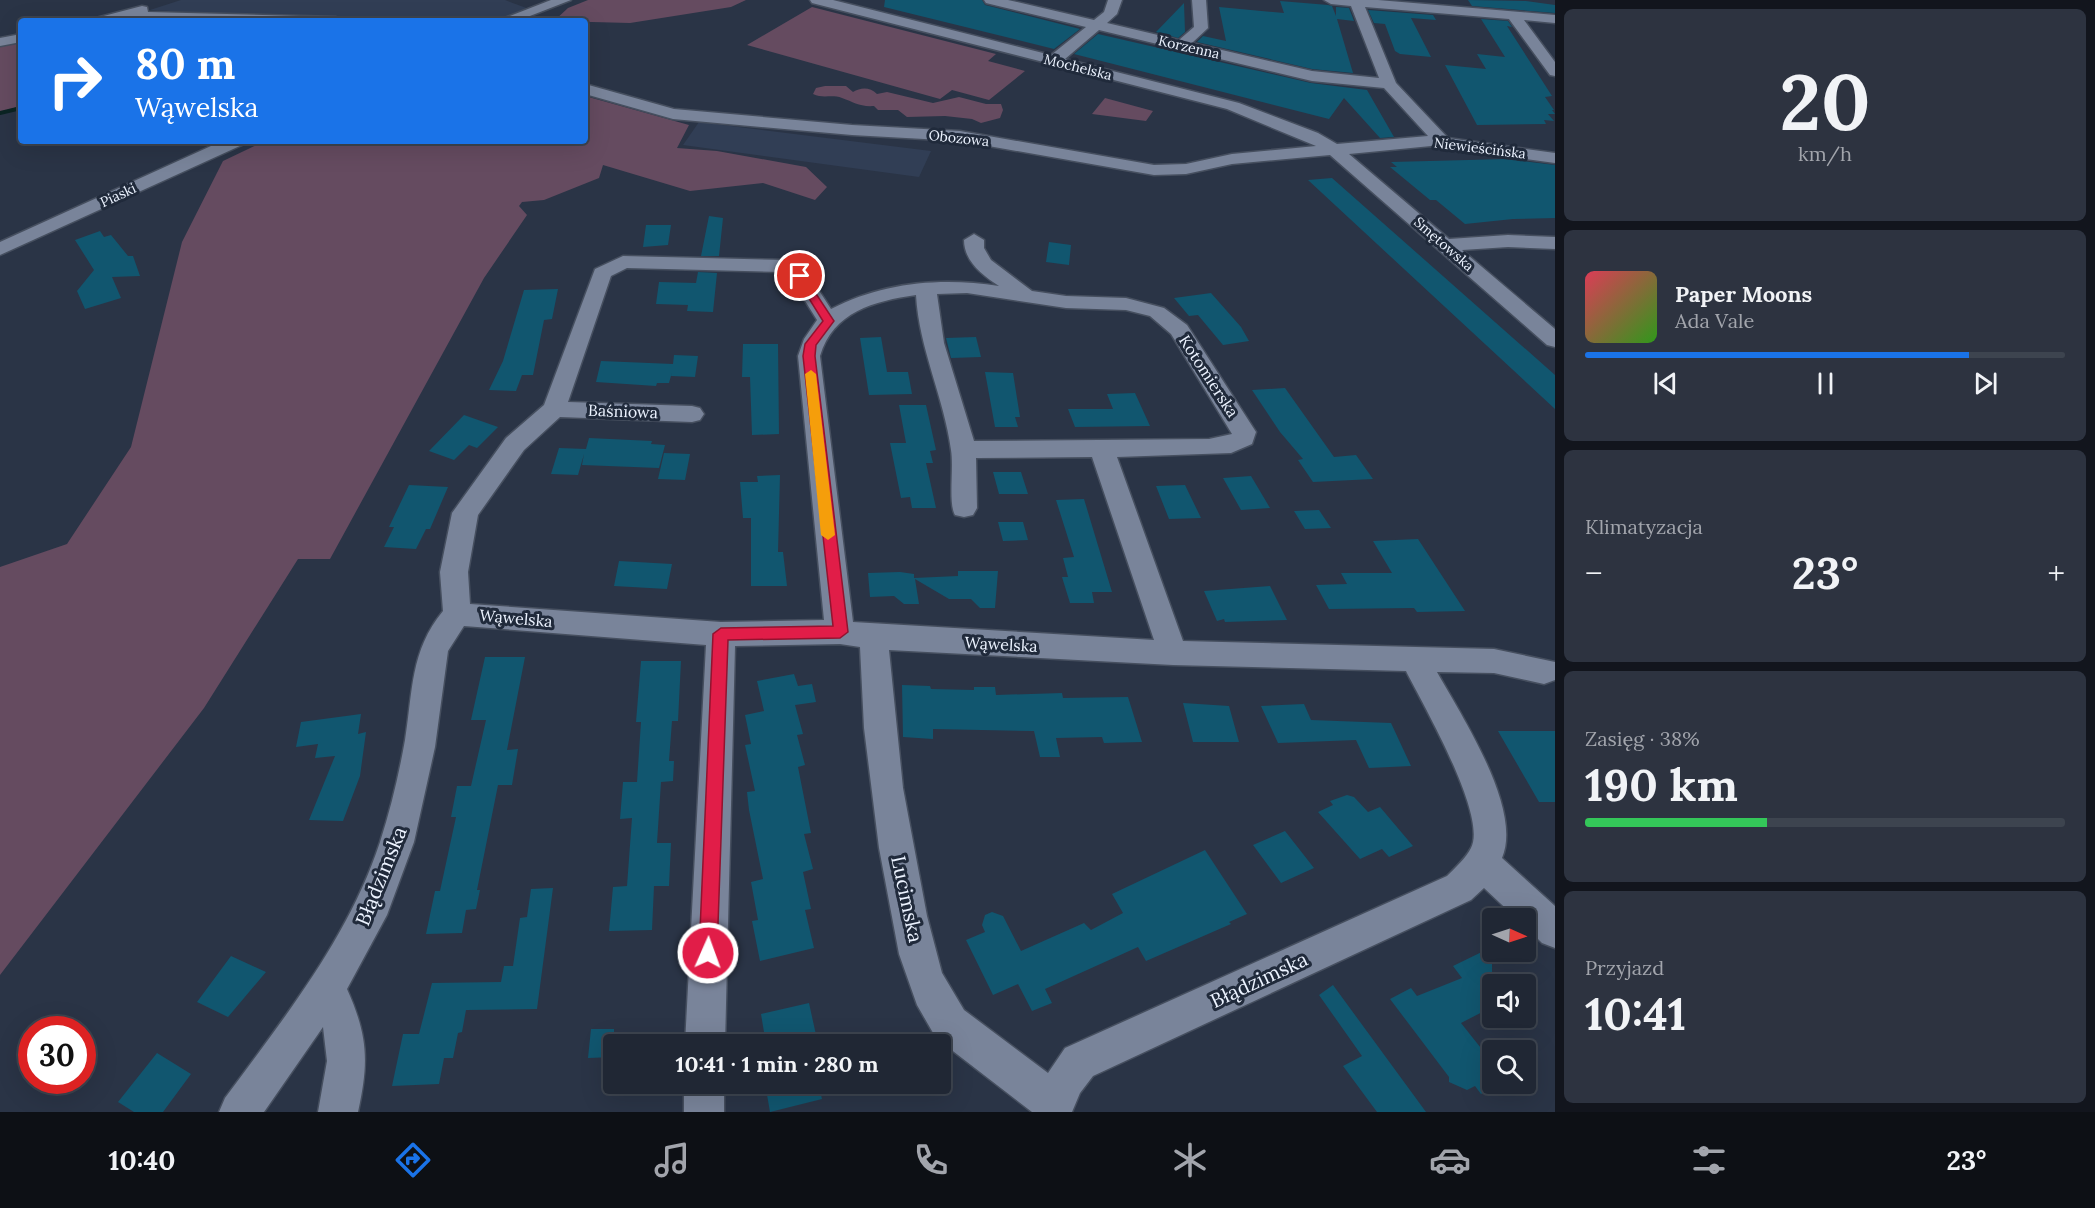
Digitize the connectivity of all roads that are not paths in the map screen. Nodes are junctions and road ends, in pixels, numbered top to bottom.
1 (168, 0) edge
2 (564, 0) edge
3 (817, 0) edge
4 (991, 0) edge
5 (1115, 0) edge
6 (1199, 0) edge
7 (1331, 0) edge
8 (1356, 2) junction
9 (126, 15) junction
10 (1514, 16) junction
11 (114, 18) edge
12 (231, 18) edge
13 (513, 18) edge
14 (1555, 19) edge
15 (1097, 26) junction
16 (18, 39) edge
17 (0, 42) edge
18 (1182, 45) junction
19 (1054, 60) junction
20 (1555, 72) edge
21 (1389, 84) junction
22 (588, 90) edge
23 (1442, 142) junction
24 (229, 144) edge
25 (1333, 149) junction
26 (1555, 158) edge
27 (974, 240) dead end
28 (1555, 243) edge
29 (1446, 246) junction
30 (0, 249) edge
31 (926, 288) junction
32 (1028, 296) junction
33 (828, 321) junction
34 (1555, 340) edge
35 (554, 409) junction
36 (692, 414) dead end
37 (965, 450) junction
38 (1102, 450) junction
39 (964, 508) dead end
40 (457, 614) junction
41 (721, 634) junction
42 (857, 634) junction
43 (1173, 653) junction
44 (1415, 660) junction
45 (1544, 671) dead end
46 (1481, 861) junction
47 (1555, 930) edge
48 (327, 987) junction
49 (705, 1034) edge
50 (704, 1094) edge
51 (1053, 1107) edge
52 (239, 1112) edge
53 (338, 1112) edge
54 (704, 1112) edge

1 - 9 street
2 - 13 street
3 - 19 street, Mochelska
4 - 15 street, Korzenna
5 - 15 street
6 - 18 street
7 - 8 street
8 - 10 street
8 - 21 street
9 - 11 street
9 - 12 street
10 - 14 street
10 - 20 street
15 - 18 street, Korzenna
15 - 19 street
16 - 17 street
18 - 21 street, Korzenna
19 - 25 street, Mochelska
21 - 23 street
22 - 25 street, Obozowa
23 - 25 street, Niewieścińska
23 - 26 street, Niewieścińska
24 - 30 street, Piaski
25 - 29 street, Smętowska
27 - 32 street, Kotomierska
28 - 29 street
29 - 34 street, Smętowska
31 - 32 street, Kotomierska
31 - 33 street, Kotomierska
31 - 37 street
32 - 38 street, Kotomierska
33 - 35 street
33 - 42 street, Lucimska
35 - 36 street, Baśniowa
35 - 40 street
37 - 38 street, Kotomierska
37 - 39 street
38 - 43 street
40 - 41 street, Wąwelska
40 - 48 street, Błądzimska
41 - 42 street, Wąwelska
41 - 49 street
42 - 43 street, Wąwelska
42 - 51 street, Lucimska
43 - 44 street, Wąwelska
44 - 45 street, Wąwelska
44 - 46 street, Błądzimska
46 - 47 street
46 - 51 street, Błądzimska
48 - 52 street, Błądzimska
48 - 53 street
50 - 54 street

